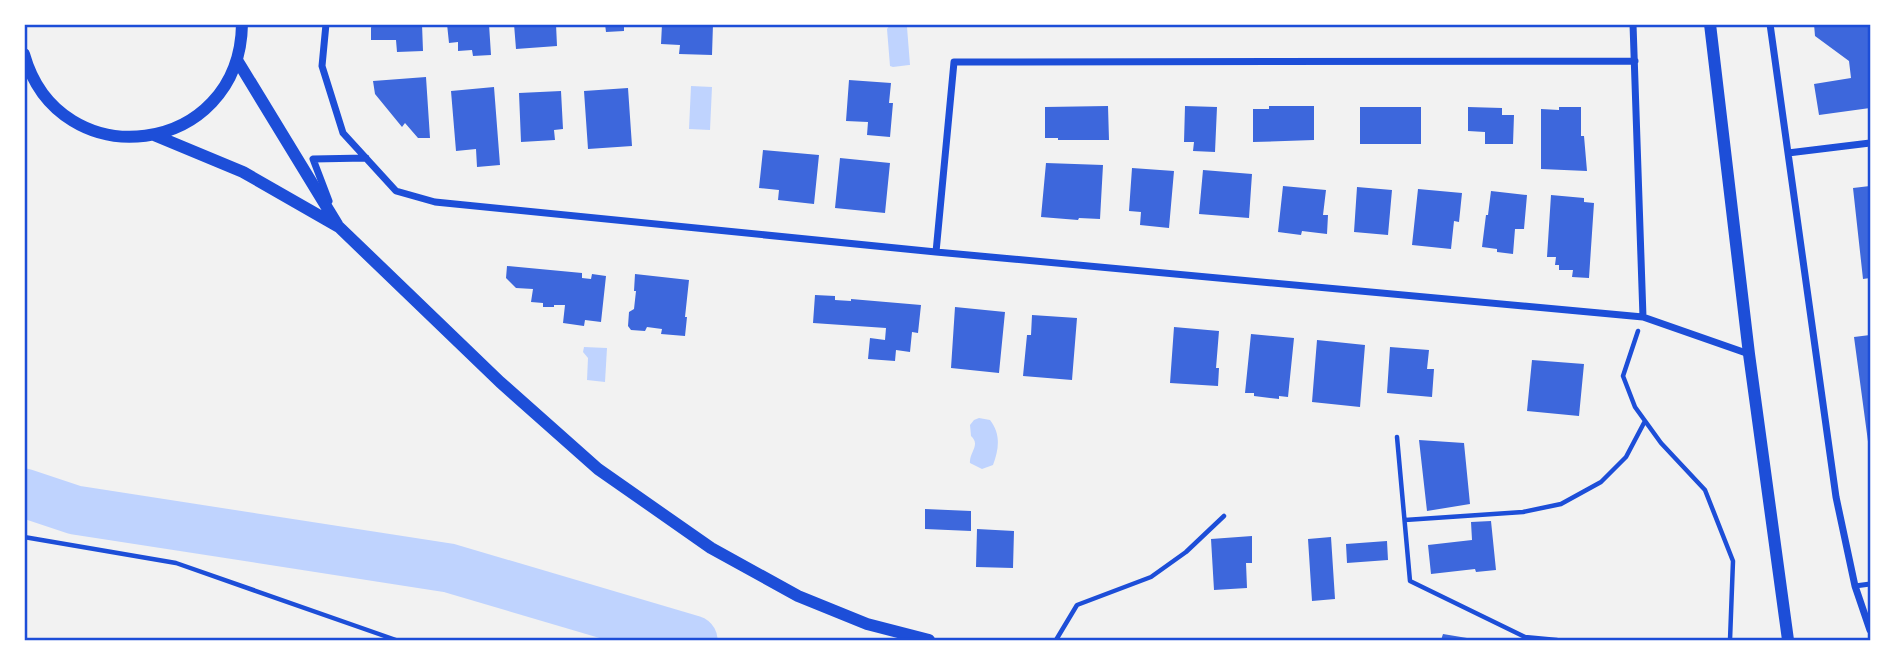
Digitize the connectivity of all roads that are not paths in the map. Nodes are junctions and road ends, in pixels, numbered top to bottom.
1 (242, 24) edge
2 (326, 24) edge
3 (1633, 24) edge
4 (1710, 24) edge
5 (1770, 24) edge
6 (24, 54) edge
7 (237, 60) junction
8 (1635, 61) junction
9 (154, 135) junction
10 (1871, 143) edge
11 (1788, 153) junction
12 (366, 158) junction
13 (339, 227) junction
14 (936, 252) junction
15 (1643, 317) junction
16 (1749, 354) junction
17 (1871, 584) edge
18 (1855, 586) junction
19 (1871, 630) edge
20 (929, 640) edge
21 (1788, 640) edge

1 - 7 street
2 - 12 street
3 - 8 street
4 - 16 street
5 - 11 street
6 - 9 street
7 - 9 street
7 - 13 street
8 - 14 street
8 - 15 street
9 - 13 street
10 - 11 street
11 - 18 street
12 - 13 street
12 - 14 street
13 - 20 street
14 - 15 street
15 - 16 street
16 - 21 street
17 - 18 lane
18 - 19 street

